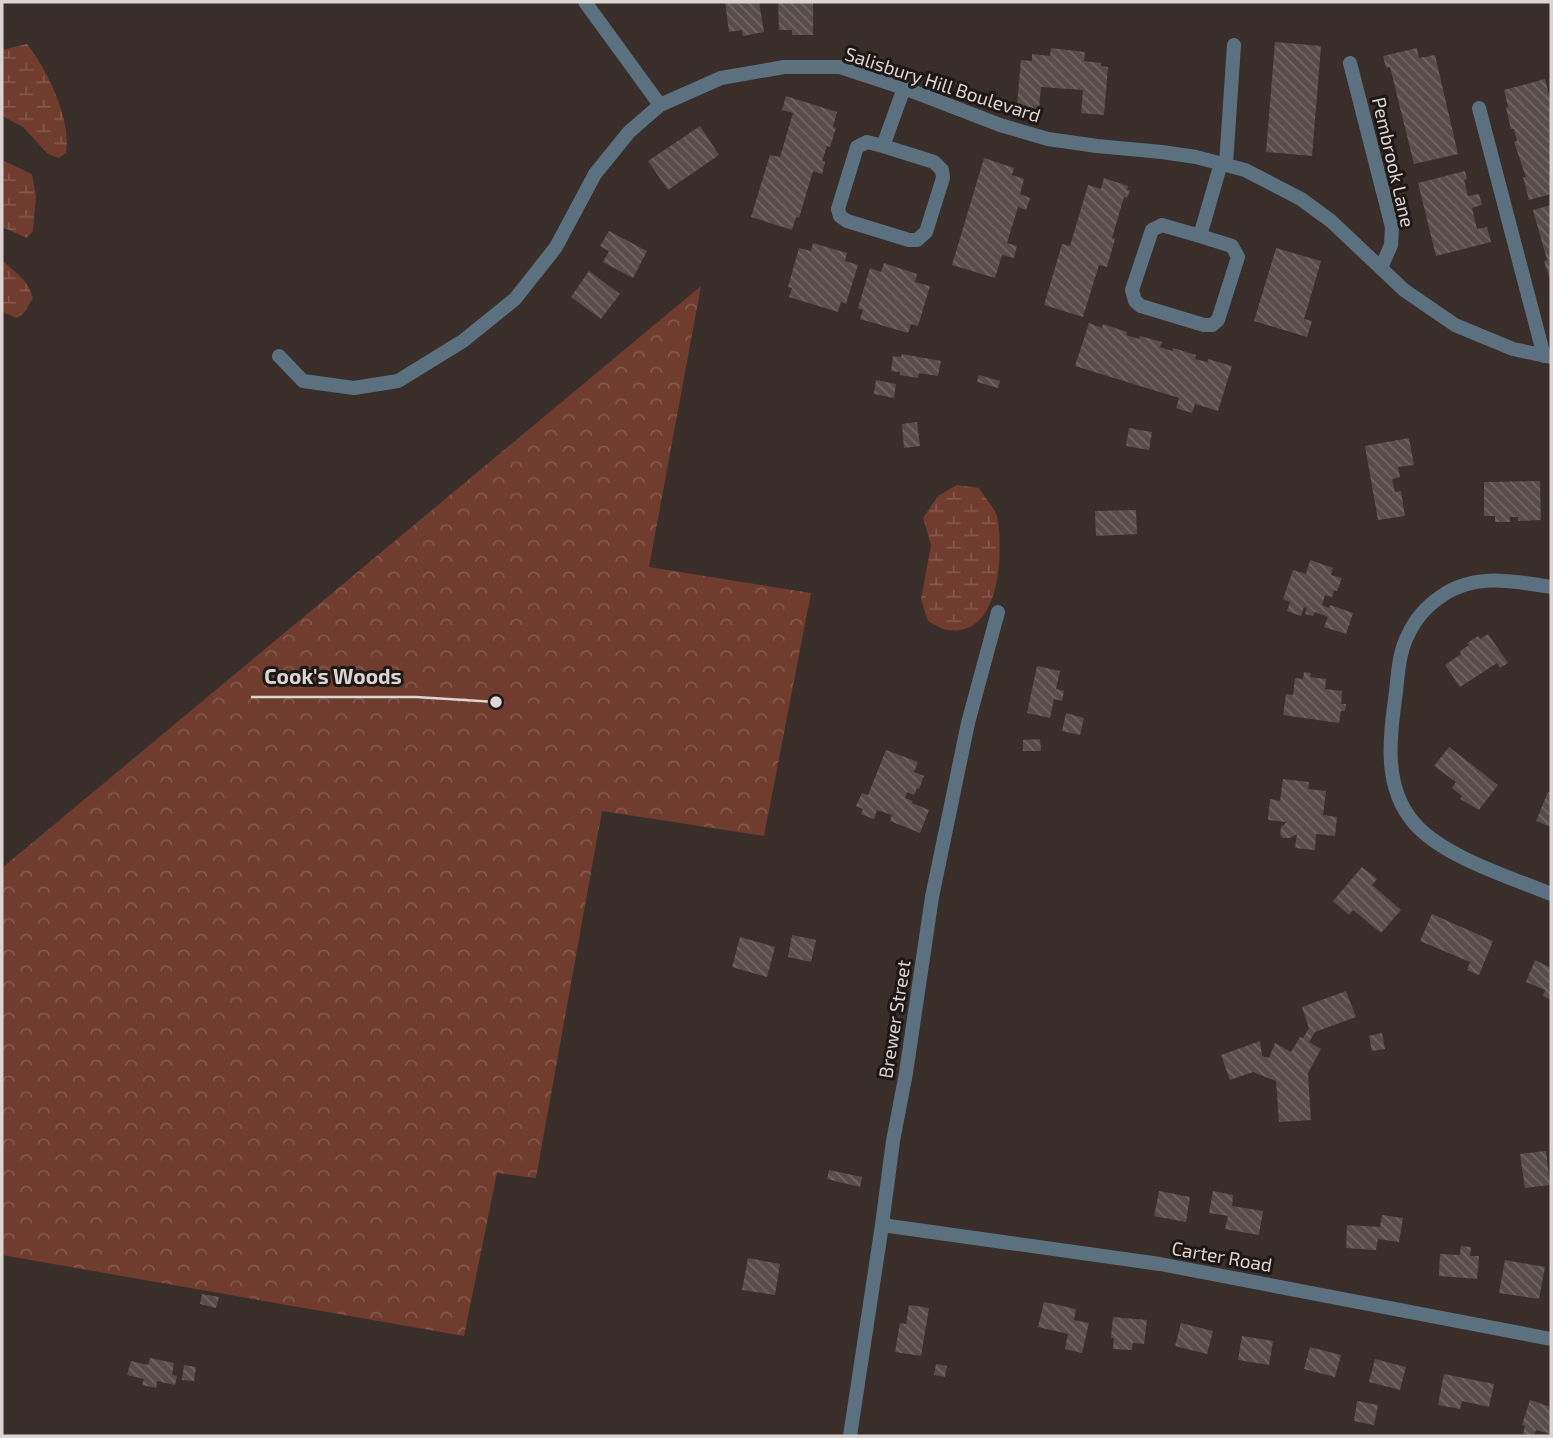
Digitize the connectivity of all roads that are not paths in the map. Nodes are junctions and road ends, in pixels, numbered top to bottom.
1 (585, 2) edge
2 (1234, 46) dead end
3 (1350, 63) dead end
4 (904, 88) junction
5 (660, 105) junction
6 (1479, 108) dead end
7 (883, 146) junction
8 (1223, 164) junction
9 (1200, 236) junction
10 (1381, 268) junction
11 (279, 356) dead end
12 (1547, 357) edge
13 (1551, 587) edge
14 (998, 612) dead end
15 (1551, 894) edge
16 (883, 1225) junction
17 (1551, 1339) edge
18 (850, 1436) edge

1 - 5 street
2 - 8 street
3 - 10 street, Pembrook Lane
4 - 5 street, Salisbury Hill Boulevard
4 - 7 street
4 - 8 street, Salisbury Hill Boulevard
5 - 11 street, Salisbury Hill Boulevard
6 - 12 street
7 - 7 street
8 - 9 street
8 - 10 street, Salisbury Hill Boulevard
9 - 9 street
10 - 12 street, Salisbury Hill Boulevard
13 - 15 street
14 - 16 street, Brewer Street
16 - 17 street, Carter Road
16 - 18 street, Brewer Street

